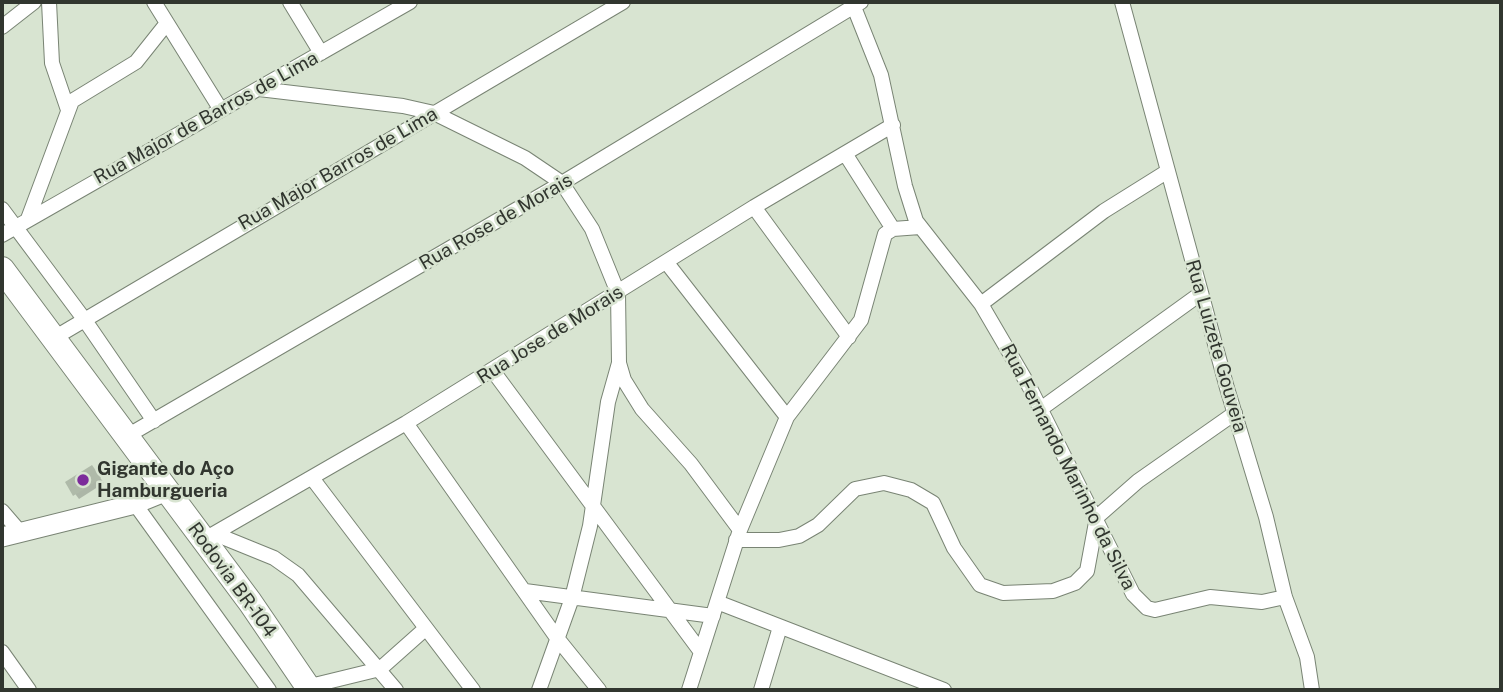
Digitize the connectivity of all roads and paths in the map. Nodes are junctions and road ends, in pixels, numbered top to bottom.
1 (34, 2) edge
2 (49, 2) edge
3 (154, 2) edge
4 (290, 2) edge
5 (410, 2) edge
6 (623, 2) edge
7 (1122, 2) edge
8 (856, 3) edge
9 (167, 23) junction
10 (2, 27) edge
11 (321, 54) junction
12 (259, 89) junction
13 (68, 110) junction
14 (221, 110) junction
15 (434, 113) junction
16 (893, 125) junction
17 (846, 155) junction
18 (1168, 171) junction
19 (562, 183) junction
20 (754, 207) junction
21 (2, 209) edge
22 (22, 223) junction
23 (920, 228) junction
24 (893, 229) junction
25 (2, 235) edge
26 (667, 263) junction
27 (2, 269) edge
28 (618, 293) junction
29 (1200, 294) junction
30 (981, 304) junction
31 (84, 319) junction
32 (849, 337) junction
33 (54, 338) junction
34 (619, 363) junction
35 (493, 371) junction
36 (1042, 408) junction
37 (1235, 413) junction
38 (787, 417) junction
39 (154, 421) junction
40 (406, 423) junction
41 (127, 436) junction
42 (312, 478) junction
43 (167, 491) junction
44 (135, 504) junction
45 (593, 509) junction
46 (2, 511) edge
47 (1097, 517) junction
48 (11, 535) edge
49 (738, 535) junction
50 (209, 537) junction
51 (525, 591) junction
52 (1285, 597) junction
53 (572, 598) junction
54 (669, 609) junction
55 (715, 609) junction
56 (780, 627) junction
57 (425, 629) junction
58 (557, 638) junction
59 (701, 652) junction
60 (3, 655) edge
61 (380, 669) junction
62 (765, 687) edge
63 (924, 687) edge
64 (305, 689) edge
65 (29, 690) edge
66 (269, 690) edge
67 (396, 690) edge
68 (473, 690) edge
69 (539, 690) edge
70 (599, 690) edge
71 (689, 690) edge
72 (944, 690) edge
73 (1312, 690) edge

1 - 10 street
2 - 13 street
3 - 9 street
4 - 11 street
5 - 11 street, Rua Major de Barros de Lima
6 - 15 street, Rua Major Barros de Lima
7 - 18 street, Rua Luizete Gouveia
8 - 16 street, Rua Fernando Marinho da Silva
8 - 19 street, Rua Rose de Morais
9 - 13 street
9 - 14 street
11 - 12 street, Rua Major de Barros de Lima
12 - 14 street, Rua Major de Barros de Lima
12 - 15 street
13 - 22 street
14 - 22 street, Rua Major de Barros de Lima
15 - 19 street
15 - 31 street, Rua Major Barros de Lima
16 - 17 street, Rua Jose de Morais
16 - 23 street, Rua Fernando Marinho da Silva
17 - 20 street, Rua Jose de Morais
17 - 24 street
18 - 29 street, Rua Luizete Gouveia
18 - 30 street
19 - 28 street
19 - 39 street, Rua Rose de Morais
20 - 26 street, Rua Jose de Morais
20 - 32 street
21 - 22 street
22 - 25 street, Rua Major de Barros de Lima
22 - 31 street
23 - 24 street
23 - 30 street, Rua Fernando Marinho da Silva
24 - 32 street
26 - 28 street, Rua Jose de Morais
26 - 38 street
27 - 33 highway, Rodovia BR-104
28 - 34 street
28 - 35 street, Rua Jose de Morais
29 - 36 street
29 - 37 street, Rua Luizete Gouveia
30 - 36 street, Rua Fernando Marinho da Silva
31 - 33 street, Rua Major Barros de Lima
31 - 39 street
32 - 38 street
33 - 41 highway, Rodovia BR-104
34 - 45 street
34 - 49 street
35 - 40 street, Rua Jose de Morais
35 - 45 street
36 - 47 street, Rua Fernando Marinho da Silva
37 - 47 street
37 - 52 street, Rua Luizete Gouveia
38 - 49 street
39 - 41 street, Rua Rose de Morais
40 - 42 street, Rua Jose de Morais
40 - 51 street
41 - 43 highway, Rodovia BR-104
42 - 50 street, Rua Jose de Morais
42 - 57 street
43 - 44 street
43 - 50 highway, Rodovia BR-104
44 - 48 street
44 - 66 street
45 - 53 street
45 - 54 street
46 - 48 street
47 - 49 street
47 - 52 street, Rua Fernando Marinho da Silva
49 - 55 street
50 - 61 street
50 - 64 highway, Rodovia BR-104
51 - 53 street
51 - 58 street
52 - 73 street, Rua Luizete Gouveia
53 - 54 street
53 - 58 street
54 - 55 street
54 - 59 street
55 - 56 street
55 - 59 street
56 - 62 street
56 - 63 street
57 - 61 street
57 - 68 street
58 - 69 street
58 - 70 street
59 - 71 street
60 - 65 street
61 - 64 street
61 - 67 street
63 - 72 street

